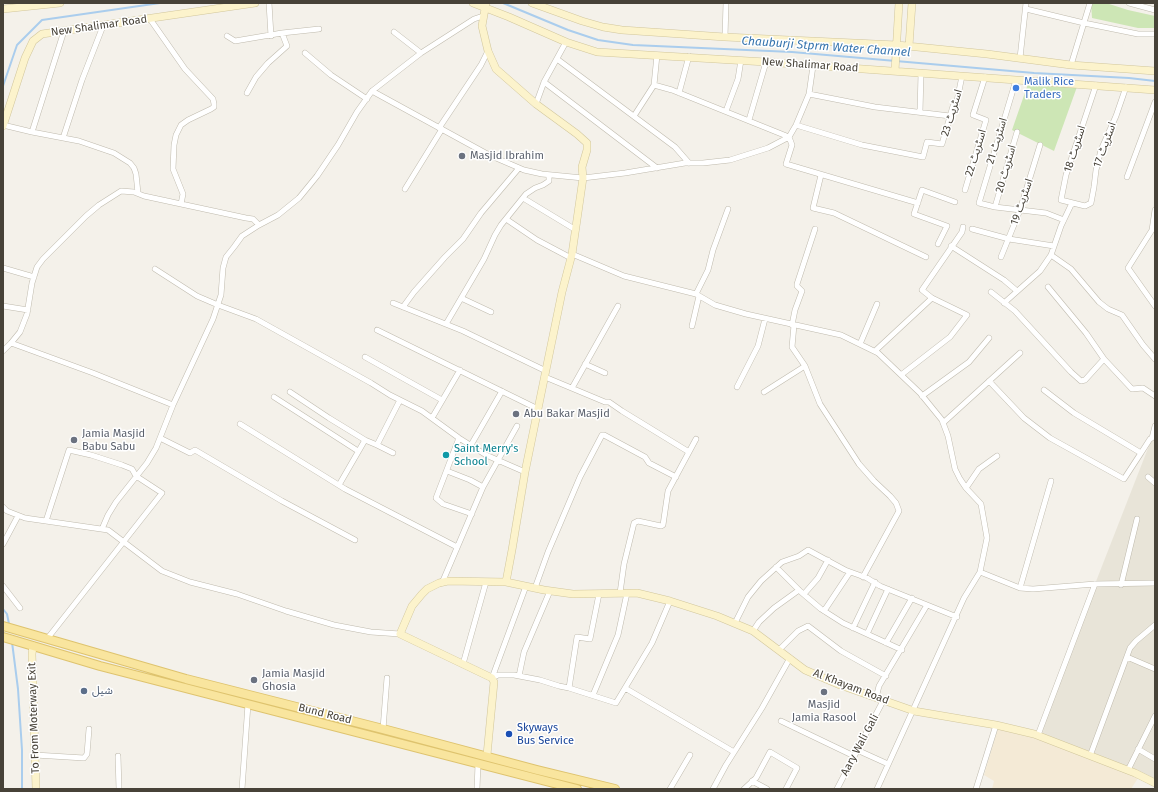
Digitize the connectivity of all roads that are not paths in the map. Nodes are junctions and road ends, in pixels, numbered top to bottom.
1 (55, 3) edge
2 (255, 3) edge
3 (269, 3) edge
4 (473, 3) edge
5 (532, 3) edge
6 (726, 3) edge
7 (899, 3) edge
8 (912, 3) edge
9 (1026, 3) edge
10 (1090, 3) edge
11 (1129, 3) edge
12 (485, 5) edge
13 (546, 6) edge
14 (3, 9) edge
15 (1026, 9) junction
16 (1155, 10) edge
17 (483, 16) junction
18 (150, 19) junction
19 (1084, 23) junction
20 (103, 26) junction
21 (319, 29) dead end
22 (64, 31) junction
23 (394, 32) dead end
24 (282, 33) junction
25 (1155, 34) edge
26 (227, 36) dead end
27 (271, 36) junction
28 (725, 37) junction
29 (566, 42) junction
30 (909, 46) junction
31 (897, 48) junction
32 (488, 51) junction
33 (421, 52) junction
34 (305, 53) dead end
35 (657, 56) junction
36 (689, 56) junction
37 (1020, 58) junction
38 (557, 59) junction
39 (741, 60) junction
40 (766, 62) junction
41 (1071, 65) junction
42 (813, 66) junction
43 (895, 68) junction
44 (1155, 71) edge
45 (922, 73) junction
46 (962, 76) junction
47 (985, 77) junction
48 (1016, 80) junction
49 (544, 82) junction
50 (654, 85) junction
51 (1096, 85) junction
52 (1126, 88) junction
53 (1155, 90) edge
54 (372, 92) junction
55 (246, 93) dead end
56 (679, 93) junction
57 (809, 94) junction
58 (367, 99) junction
59 (1155, 102) edge
60 (536, 104) junction
61 (726, 111) junction
62 (920, 112) junction
63 (634, 116) junction
64 (950, 116) junction
65 (749, 120) junction
66 (3, 125) edge
67 (796, 126) junction
68 (440, 128) junction
69 (32, 132) junction
70 (1017, 132) dead end
71 (789, 137) junction
72 (63, 138) junction
73 (1040, 145) dead end
74 (689, 163) junction
75 (519, 168) junction
76 (657, 168) junction
77 (549, 175) junction
78 (821, 175) junction
79 (1126, 177) dead end
80 (583, 178) junction
81 (405, 189) dead end
82 (965, 190) dead end
83 (138, 193) junction
84 (523, 198) junction
85 (955, 202) dead end
86 (918, 203) junction
87 (181, 204) junction
88 (1073, 204) junction
89 (995, 207) junction
90 (728, 209) dead end
91 (1020, 210) junction
92 (1155, 210) edge
93 (506, 219) junction
94 (1064, 220) junction
95 (258, 224) junction
96 (963, 227) dead end
97 (815, 229) dead end
98 (972, 229) dead end
99 (576, 230) junction
100 (1009, 239) junction
101 (938, 244) dead end
102 (951, 246) junction
103 (1054, 246) junction
104 (1051, 255) junction
105 (572, 256) junction
106 (926, 258) dead end
107 (1001, 258) dead end
108 (3, 268) edge
109 (155, 269) dead end
110 (34, 276) junction
111 (1048, 287) dead end
112 (1017, 291) junction
113 (990, 292) dead end
114 (698, 295) junction
115 (461, 298) junction
116 (932, 298) junction
117 (393, 302) dead end
118 (1004, 303) junction
119 (877, 304) dead end
120 (218, 305) junction
121 (3, 306) edge
122 (618, 306) dead end
123 (1155, 306) edge
124 (403, 307) junction
125 (28, 310) junction
126 (491, 312) dead end
127 (765, 318) junction
128 (446, 324) junction
129 (793, 325) junction
130 (692, 326) dead end
131 (377, 330) dead end
132 (989, 338) dead end
133 (3, 344) edge
134 (10, 344) junction
135 (860, 344) junction
136 (3, 351) edge
137 (875, 351) junction
138 (1020, 353) dead end
139 (365, 357) dead end
140 (1104, 359) junction
141 (1155, 359) edge
142 (585, 364) junction
143 (805, 366) junction
144 (460, 370) junction
145 (605, 373) dead end
146 (545, 374) junction
147 (901, 375) junction
148 (989, 381) junction
149 (737, 387) dead end
150 (572, 388) junction
151 (1044, 390) dead end
152 (502, 391) junction
153 (290, 392) dead end
154 (764, 392) dead end
155 (922, 396) junction
156 (1155, 396) edge
157 (274, 397) dead end
158 (400, 400) junction
159 (442, 400) junction
160 (173, 405) junction
161 (538, 409) junction
162 (432, 418) junction
163 (943, 423) junction
164 (240, 424) dead end
165 (517, 426) dead end
166 (1155, 426) edge
167 (160, 438) junction
168 (459, 438) junction
169 (1154, 438) edge
170 (696, 439) dead end
171 (365, 440) junction
172 (377, 445) junction
173 (471, 445) junction
174 (358, 451) junction
175 (689, 452) junction
176 (393, 453) dead end
177 (1141, 453) junction
178 (997, 456) dead end
179 (498, 460) junction
180 (447, 471) junction
181 (525, 472) junction
182 (136, 476) junction
183 (676, 477) junction
184 (1148, 477) dead end
185 (1051, 481) dead end
186 (1155, 482) edge
187 (338, 484) junction
188 (483, 487) junction
189 (966, 488) junction
190 (3, 507) edge
191 (472, 514) junction
192 (18, 516) junction
193 (1137, 519) dead end
194 (46, 521) junction
195 (102, 529) junction
196 (355, 540) dead end
197 (124, 541) junction
198 (3, 544) edge
199 (457, 547) junction
200 (828, 560) junction
201 (776, 567) junction
202 (850, 572) junction
203 (980, 572) junction
204 (863, 577) junction
205 (486, 582) junction
206 (506, 582) junction
207 (875, 582) junction
208 (442, 583) junction
209 (1155, 583) edge
210 (1094, 584) junction
211 (1121, 584) junction
212 (3, 586) edge
213 (526, 586) junction
214 (535, 588) junction
215 (1020, 588) junction
216 (888, 589) junction
217 (799, 590) junction
218 (550, 591) junction
219 (624, 593) junction
220 (600, 594) junction
221 (804, 594) junction
222 (912, 598) junction
223 (670, 601) junction
224 (927, 605) junction
225 (20, 608) dead end
226 (824, 611) junction
227 (957, 617) junction
228 (735, 623) junction
229 (3, 626) edge
230 (1155, 626) edge
231 (853, 628) junction
232 (753, 631) junction
233 (400, 634) junction
234 (866, 634) junction
235 (3, 637) edge
236 (47, 640) junction
237 (886, 643) junction
238 (33, 646) junction
239 (779, 650) junction
240 (902, 650) junction
241 (90, 652) junction
242 (1127, 657) junction
243 (790, 658) junction
244 (87, 662) junction
245 (463, 664) junction
246 (1155, 669) edge
247 (519, 676) junction
248 (886, 676) junction
249 (387, 678) dead end
250 (492, 678) junction
251 (569, 688) junction
252 (625, 688) junction
253 (594, 696) junction
254 (876, 698) junction
255 (883, 701) junction
256 (248, 704) junction
257 (914, 710) junction
258 (1155, 716) edge
259 (781, 721) dead end
260 (996, 725) junction
261 (89, 728) dead end
262 (383, 728) junction
263 (1038, 735) junction
264 (1138, 749) junction
265 (857, 750) junction
266 (734, 752) junction
267 (35, 755) junction
268 (486, 755) junction
269 (690, 755) dead end
270 (118, 756) dead end
271 (854, 756) junction
272 (1090, 756) junction
273 (1155, 758) edge
274 (478, 764) junction
275 (888, 764) junction
276 (1128, 770) junction
277 (752, 781) junction
278 (1155, 783) edge
279 (36, 789) edge
280 (118, 789) edge
281 (242, 789) edge
282 (477, 789) edge
283 (577, 789) edge
284 (615, 789) edge
285 (670, 789) edge
286 (713, 789) edge
287 (744, 789) edge
288 (767, 789) edge
289 (786, 789) edge
290 (837, 789) edge
291 (877, 789) edge
292 (976, 789) edge

1 - 14 street
2 - 18 street, New Shalimar Road
3 - 27 street
4 - 12 street, New Shalimar Road
5 - 13 street
6 - 28 street
7 - 31 street
8 - 30 street
9 - 15 street
10 - 19 street
11 - 16 street
12 - 17 street
12 - 29 street, New Shalimar Road
13 - 28 street
15 - 19 street
15 - 37 street
17 - 32 street
17 - 33 street
18 - 20 street, New Shalimar Road
18 - 87 street
19 - 25 street
19 - 41 street
20 - 22 street, New Shalimar Road
20 - 72 street
21 - 24 street
22 - 66 street, New Shalimar Road
22 - 69 street
23 - 33 street
24 - 27 street
24 - 55 street
26 - 27 street
28 - 31 street
29 - 35 street, New Shalimar Road
29 - 38 street
30 - 31 street
30 - 37 street
31 - 43 street
32 - 60 street
32 - 68 street
33 - 54 street
34 - 58 street
35 - 36 street, New Shalimar Road
35 - 50 street
36 - 39 street, New Shalimar Road
36 - 56 street
37 - 41 street
38 - 49 street
38 - 63 street
39 - 40 street, New Shalimar Road
39 - 61 street
40 - 42 street, New Shalimar Road
40 - 65 street
41 - 44 street
42 - 43 street, New Shalimar Road
42 - 57 street
43 - 45 street, New Shalimar Road
45 - 46 street, New Shalimar Road
45 - 62 street
46 - 47 street, New Shalimar Road
46 - 64 street, اسٹریٹ 23
47 - 48 street, New Shalimar Road
47 - 82 street, اسٹریٹ 22
48 - 51 street, New Shalimar Road
48 - 89 street, اسٹریٹ 21
49 - 60 street
49 - 76 street
50 - 56 street
50 - 63 street
51 - 52 street, New Shalimar Road
51 - 88 street, اسٹریٹ 18
52 - 53 street, New Shalimar Road
52 - 88 street, اسٹریٹ 17
54 - 58 street
54 - 68 street
56 - 61 street
57 - 62 street
57 - 67 street
58 - 95 street
59 - 79 street
60 - 80 street
61 - 65 street
62 - 64 street
63 - 74 street
64 - 67 street, اسٹریٹ 23
65 - 71 street
66 - 69 street
67 - 71 street
68 - 75 street
68 - 81 street
69 - 72 street
70 - 89 street, اسٹریٹ 20
71 - 74 street
71 - 78 street
72 - 83 street
73 - 91 street, اسٹریٹ 19
74 - 76 street
75 - 77 street
75 - 124 street
76 - 80 street
77 - 80 street
77 - 84 street
78 - 86 street
78 - 106 street
80 - 99 street
83 - 87 street
83 - 110 street
84 - 93 street
84 - 99 street
85 - 86 street
86 - 101 street
87 - 95 street
88 - 94 street
89 - 91 street
90 - 114 street
91 - 94 street
91 - 100 street, اسٹریٹ 19
92 - 123 street
93 - 105 street
93 - 115 street
94 - 103 street
95 - 120 street
96 - 102 street
97 - 129 street
98 - 100 street
99 - 105 street
100 - 103 street
100 - 107 street, اسٹریٹ 19
102 - 112 street
102 - 116 street
103 - 104 street
104 - 112 street
104 - 141 street
105 - 114 street
105 - 146 street
108 - 110 street
109 - 120 street
110 - 125 street
111 - 140 street
112 - 118 street
113 - 118 street
114 - 127 street
114 - 130 street
115 - 126 street
115 - 128 street
116 - 137 street
116 - 147 street
117 - 124 street
118 - 140 street
119 - 135 street
120 - 158 street
120 - 160 street
121 - 125 street
122 - 142 street
124 - 128 street
125 - 134 street
127 - 129 street
127 - 149 street
128 - 146 street
129 - 135 street
129 - 143 street
131 - 144 street
132 - 155 street
133 - 134 street
134 - 136 street
134 - 160 street
135 - 137 street
137 - 147 street
138 - 148 street
139 - 159 street
140 - 156 street
142 - 145 street
142 - 150 street
143 - 154 street
143 - 204 street
144 - 152 street
144 - 159 street
146 - 150 street
146 - 161 street
147 - 155 street
148 - 163 street
148 - 177 street
150 - 175 street
151 - 177 street
152 - 161 street
152 - 173 street
153 - 171 street
155 - 163 street
157 - 174 street
158 - 162 street
158 - 172 street
159 - 162 street
160 - 167 street
161 - 181 street
162 - 168 street
163 - 189 street
164 - 187 street
165 - 179 street
166 - 169 street
167 - 182 street
167 - 196 street
168 - 173 street
168 - 180 street
169 - 177 street
170 - 175 street
171 - 172 street
171 - 174 street
172 - 176 street
173 - 179 street
174 - 187 street
175 - 183 street
178 - 189 street
179 - 181 street
179 - 188 street
180 - 188 street
180 - 191 street
181 - 206 street
182 - 194 street
182 - 195 street
182 - 197 street
183 - 214 street
183 - 219 street
184 - 186 street
185 - 215 street
187 - 199 street
188 - 191 street
189 - 203 street
190 - 192 street
191 - 199 street
192 - 194 street
192 - 198 street
193 - 211 street
194 - 195 street
195 - 197 street
197 - 233 street
197 - 236 street
199 - 208 street
200 - 201 street
200 - 202 street
200 - 221 street
201 - 217 street
201 - 228 street
202 - 204 street
202 - 226 street
203 - 215 street
203 - 227 street
204 - 207 street
205 - 206 street, Al Khayam Road
205 - 208 street, Al Khayam Road
205 - 245 street
206 - 213 street, Al Khayam Road
207 - 216 street
207 - 231 street
208 - 233 street
209 - 211 street
210 - 211 street
210 - 215 street
210 - 263 street
212 - 225 street
213 - 214 street, Al Khayam Road
213 - 250 street
214 - 218 street, Al Khayam Road
216 - 222 street
216 - 234 street
217 - 221 street
217 - 232 street
218 - 220 street, Al Khayam Road
218 - 247 street
219 - 220 street, Al Khayam Road
219 - 223 street, Al Khayam Road
219 - 253 street
220 - 251 street
221 - 226 street
222 - 224 street
222 - 237 street
223 - 228 street, Al Khayam Road
223 - 252 street
224 - 227 street
224 - 240 street
226 - 231 street
227 - 257 street
228 - 232 street, Al Khayam Road
229 - 236 main road, Bund Road
230 - 242 street
231 - 234 street
232 - 239 street, Al Khayam Road
233 - 245 street
234 - 237 street
235 - 238 main road, Bund Road
236 - 241 main road, Bund Road
237 - 240 street
238 - 244 main road, Bund Road
238 - 267 street, To From Moterway Exit
239 - 243 street, Al Khayam Road
239 - 248 street
240 - 248 street
241 - 244 main road
241 - 262 main road, Bund Road
242 - 246 street
242 - 272 street
243 - 254 street, Al Khayam Road
243 - 266 street
244 - 256 main road, Bund Road
245 - 250 street
247 - 250 street
247 - 251 street
248 - 254 street
249 - 262 street
250 - 268 street
251 - 253 street
252 - 253 street
252 - 266 street
254 - 255 street, Al Khayam Road
255 - 257 street, Al Khayam Road
255 - 265 street, Aary Wali Gali
256 - 274 main road, Bund Road
256 - 281 street
257 - 260 street, Al Khayam Road
257 - 275 street
258 - 264 street
259 - 271 street
260 - 263 street, Al Khayam Road
260 - 292 street
261 - 267 street
262 - 268 main road, Bund Road
263 - 272 street, Al Khayam Road
264 - 273 street
264 - 276 street
265 - 271 street, Aary Wali Gali
265 - 275 street
266 - 286 street
267 - 279 street, To From Moterway Exit
268 - 284 main road, Bund Road
269 - 285 street
270 - 280 street
271 - 290 street, Aary Wali Gali
272 - 276 street, Al Khayam Road
274 - 282 street
274 - 283 main road, Bund Road
275 - 291 street
276 - 278 street, Al Khayam Road
277 - 287 street
277 - 288 street
277 - 289 street

